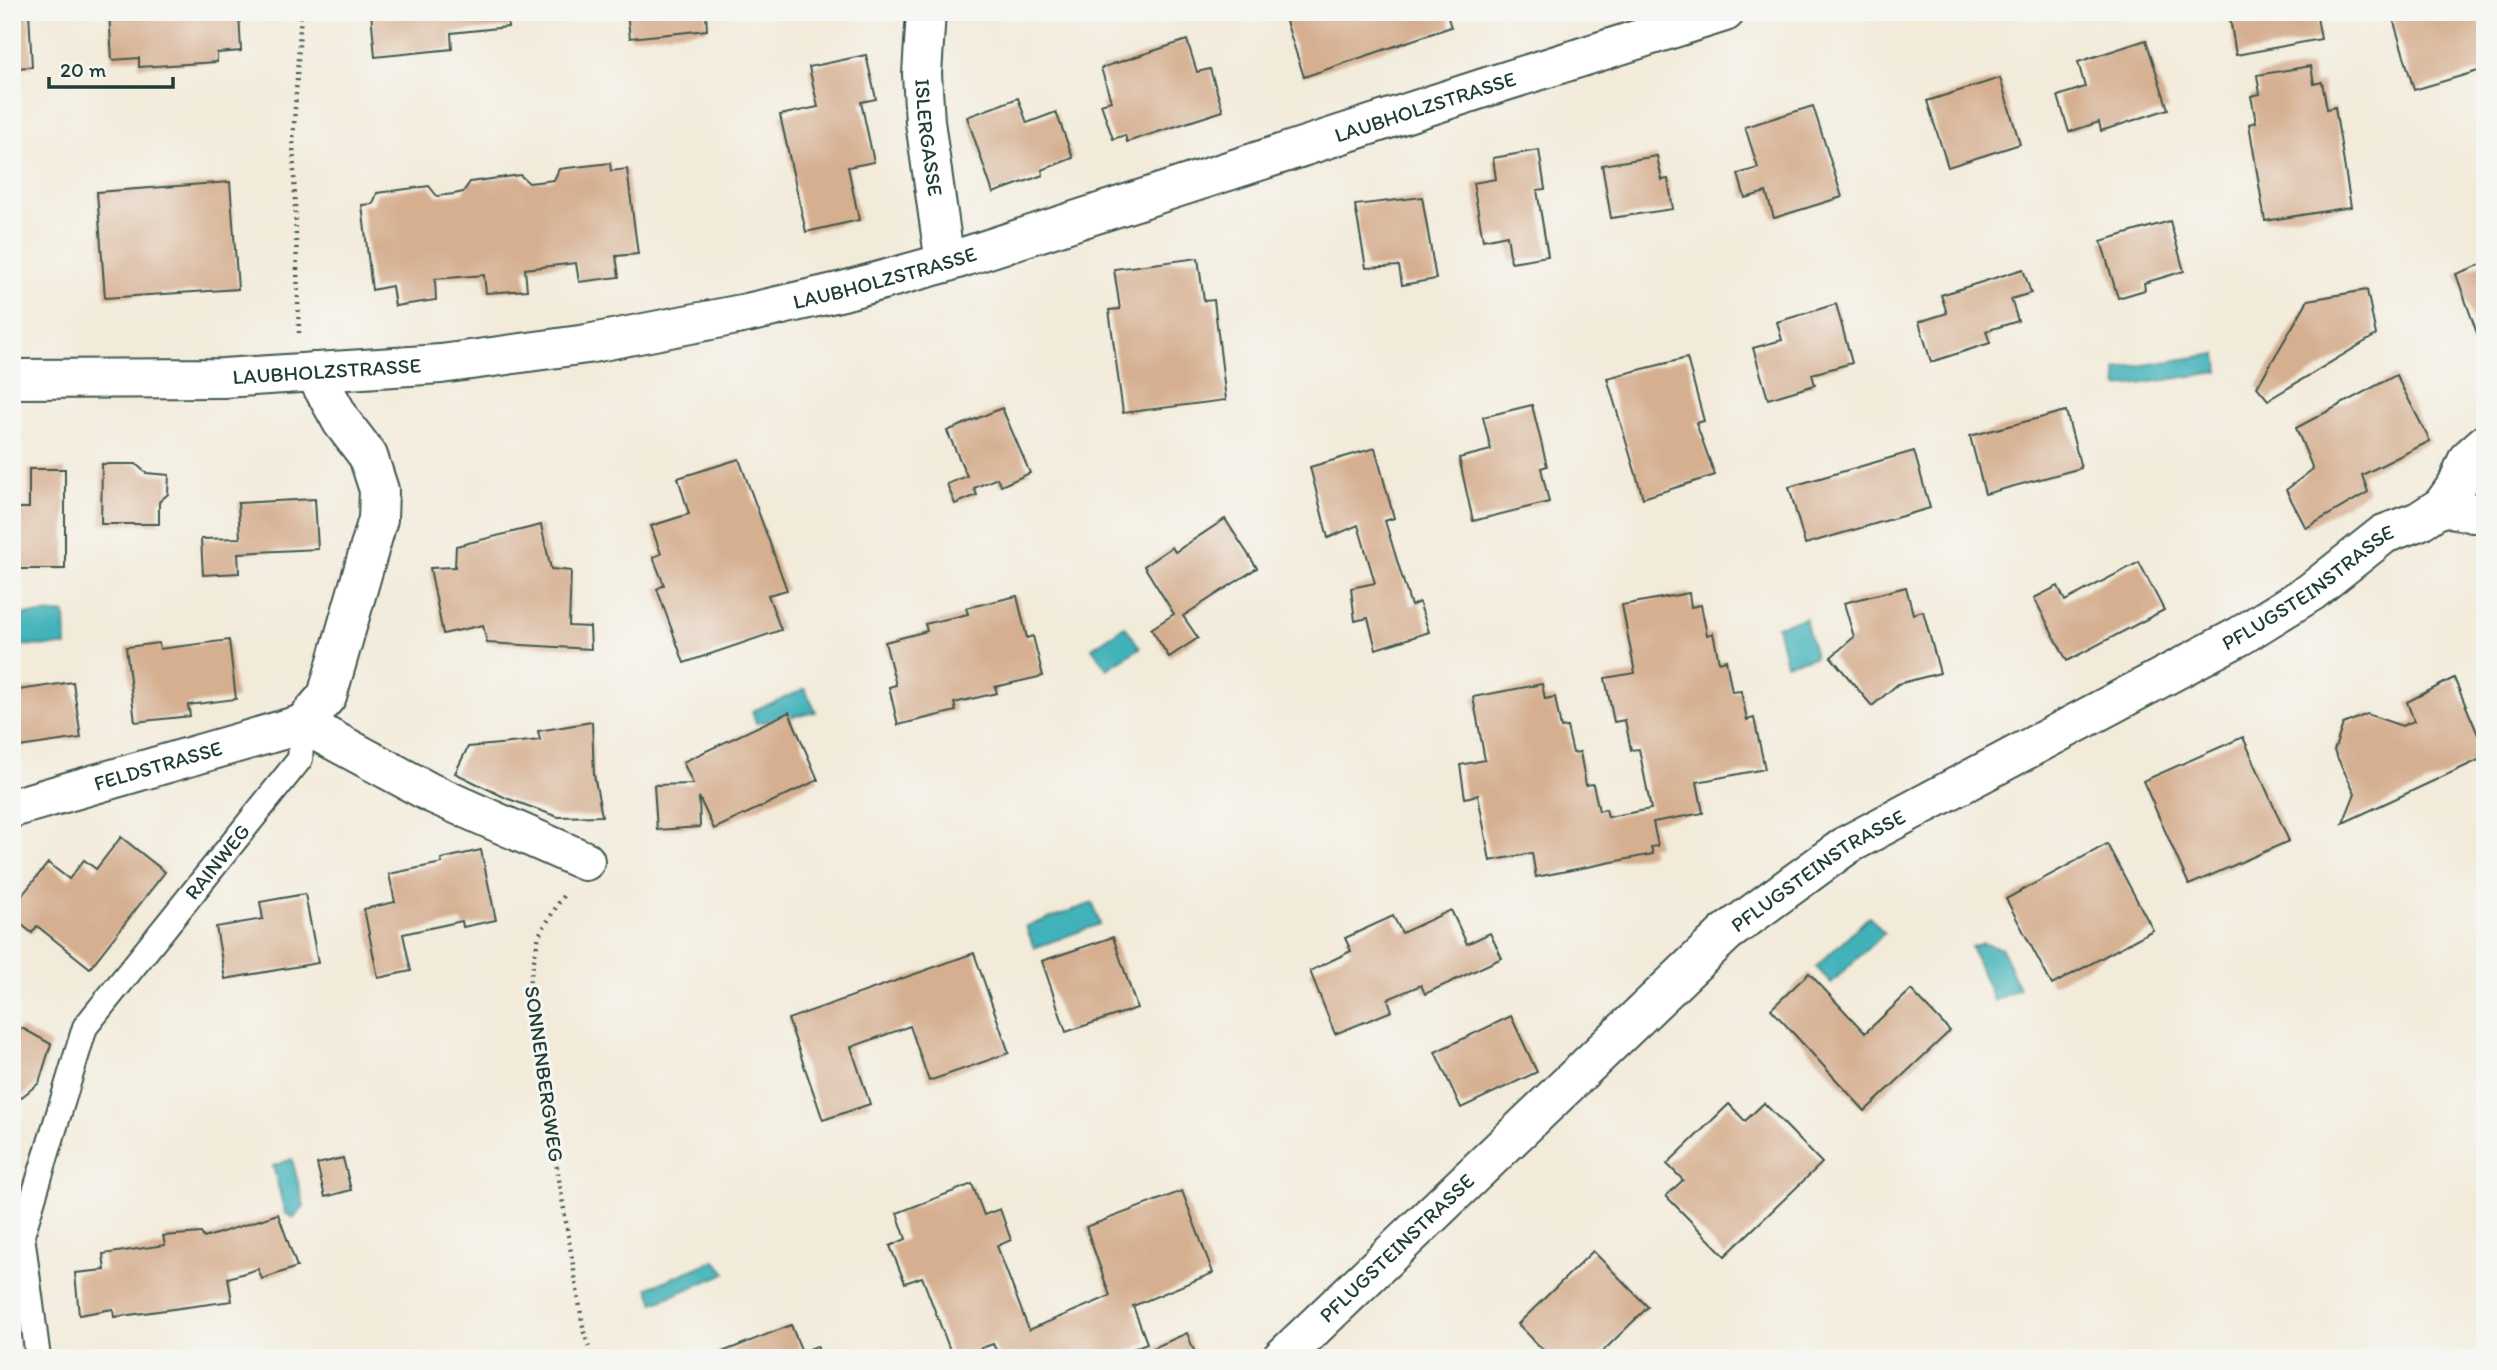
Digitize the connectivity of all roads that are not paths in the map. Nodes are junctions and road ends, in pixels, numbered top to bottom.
1 (926, 12) edge
2 (1725, 12) edge
3 (945, 263) junction
4 (314, 372) junction
5 (12, 379) edge
6 (2485, 444) edge
7 (2442, 506) junction
8 (2485, 512) edge
9 (303, 724) junction
10 (12, 808) edge
11 (585, 861) road end
12 (38, 1358) edge
13 (1282, 1358) edge

1 - 3 street, ISLERGASSE
2 - 3 street, LAUBHOLZSTRASSE
3 - 4 street, LAUBHOLZSTRASSE
4 - 5 street, LAUBHOLZSTRASSE
4 - 9 street
6 - 7 street, PFLUGSTEINSTRASSE
7 - 8 street
7 - 13 street, PFLUGSTEINSTRASSE
9 - 10 street, FELDSTRASSE
9 - 11 street
9 - 12 lane, RAINWEG

